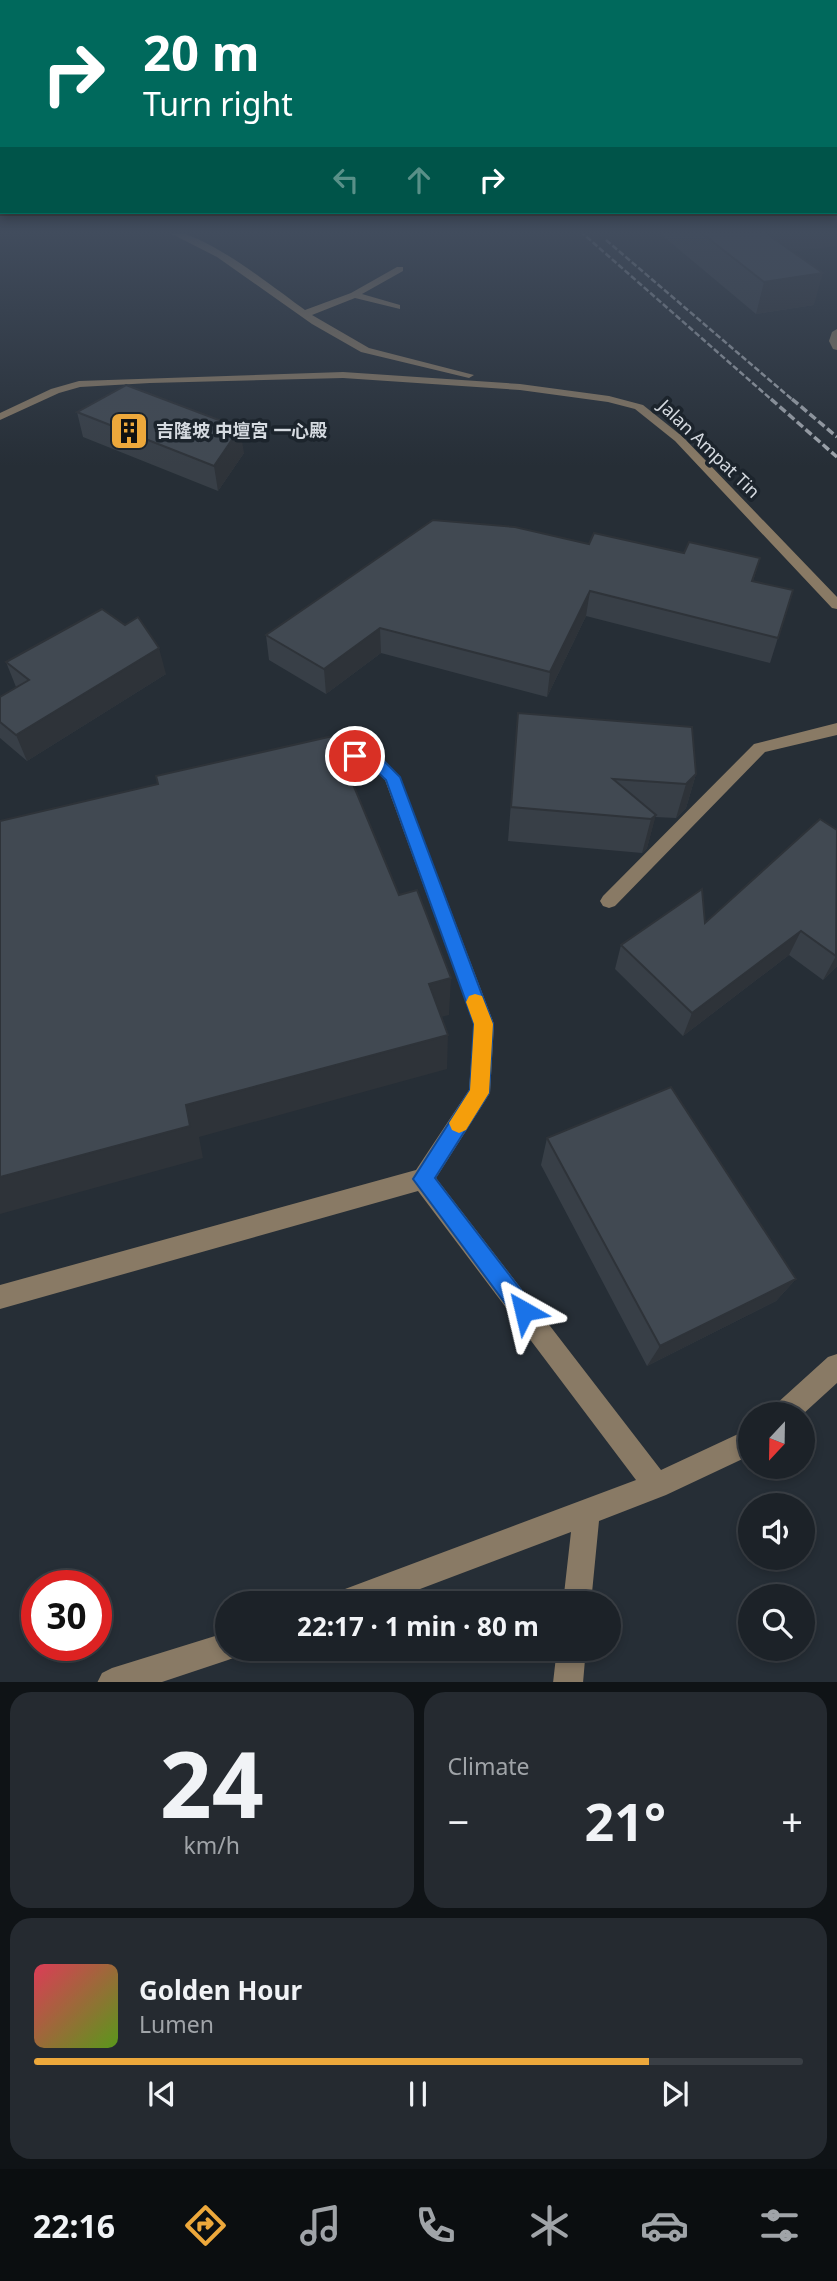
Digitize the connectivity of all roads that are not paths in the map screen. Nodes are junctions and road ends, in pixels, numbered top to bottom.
1 (297, 309) edge
2 (316, 309) edge
3 (304, 314) junction
4 (837, 332) edge
5 (837, 347) edge
6 (520, 387) junction
7 (0, 417) edge
8 (837, 605) edge
9 (837, 729) edge
10 (298, 764) edge
11 (609, 901) dead end
12 (423, 1179) junction
13 (0, 1297) edge
14 (837, 1366) edge
15 (797, 1402) edge
16 (738, 1447) edge
17 (657, 1486) junction
18 (586, 1515) junction
19 (378, 1591) edge
20 (578, 1591) edge
21 (215, 1650) edge
22 (570, 1661) edge
23 (112, 1682) edge
24 (568, 1682) edge

1 - 3 street
2 - 3 street
3 - 6 street
4 - 5 street
6 - 7 street
6 - 8 street, Jalan Ampat Tin
9 - 11 street
10 - 12 street
12 - 13 street
12 - 17 street
14 - 15 street
16 - 17 street
17 - 18 street
18 - 19 street
18 - 20 street
21 - 23 street
22 - 24 street

